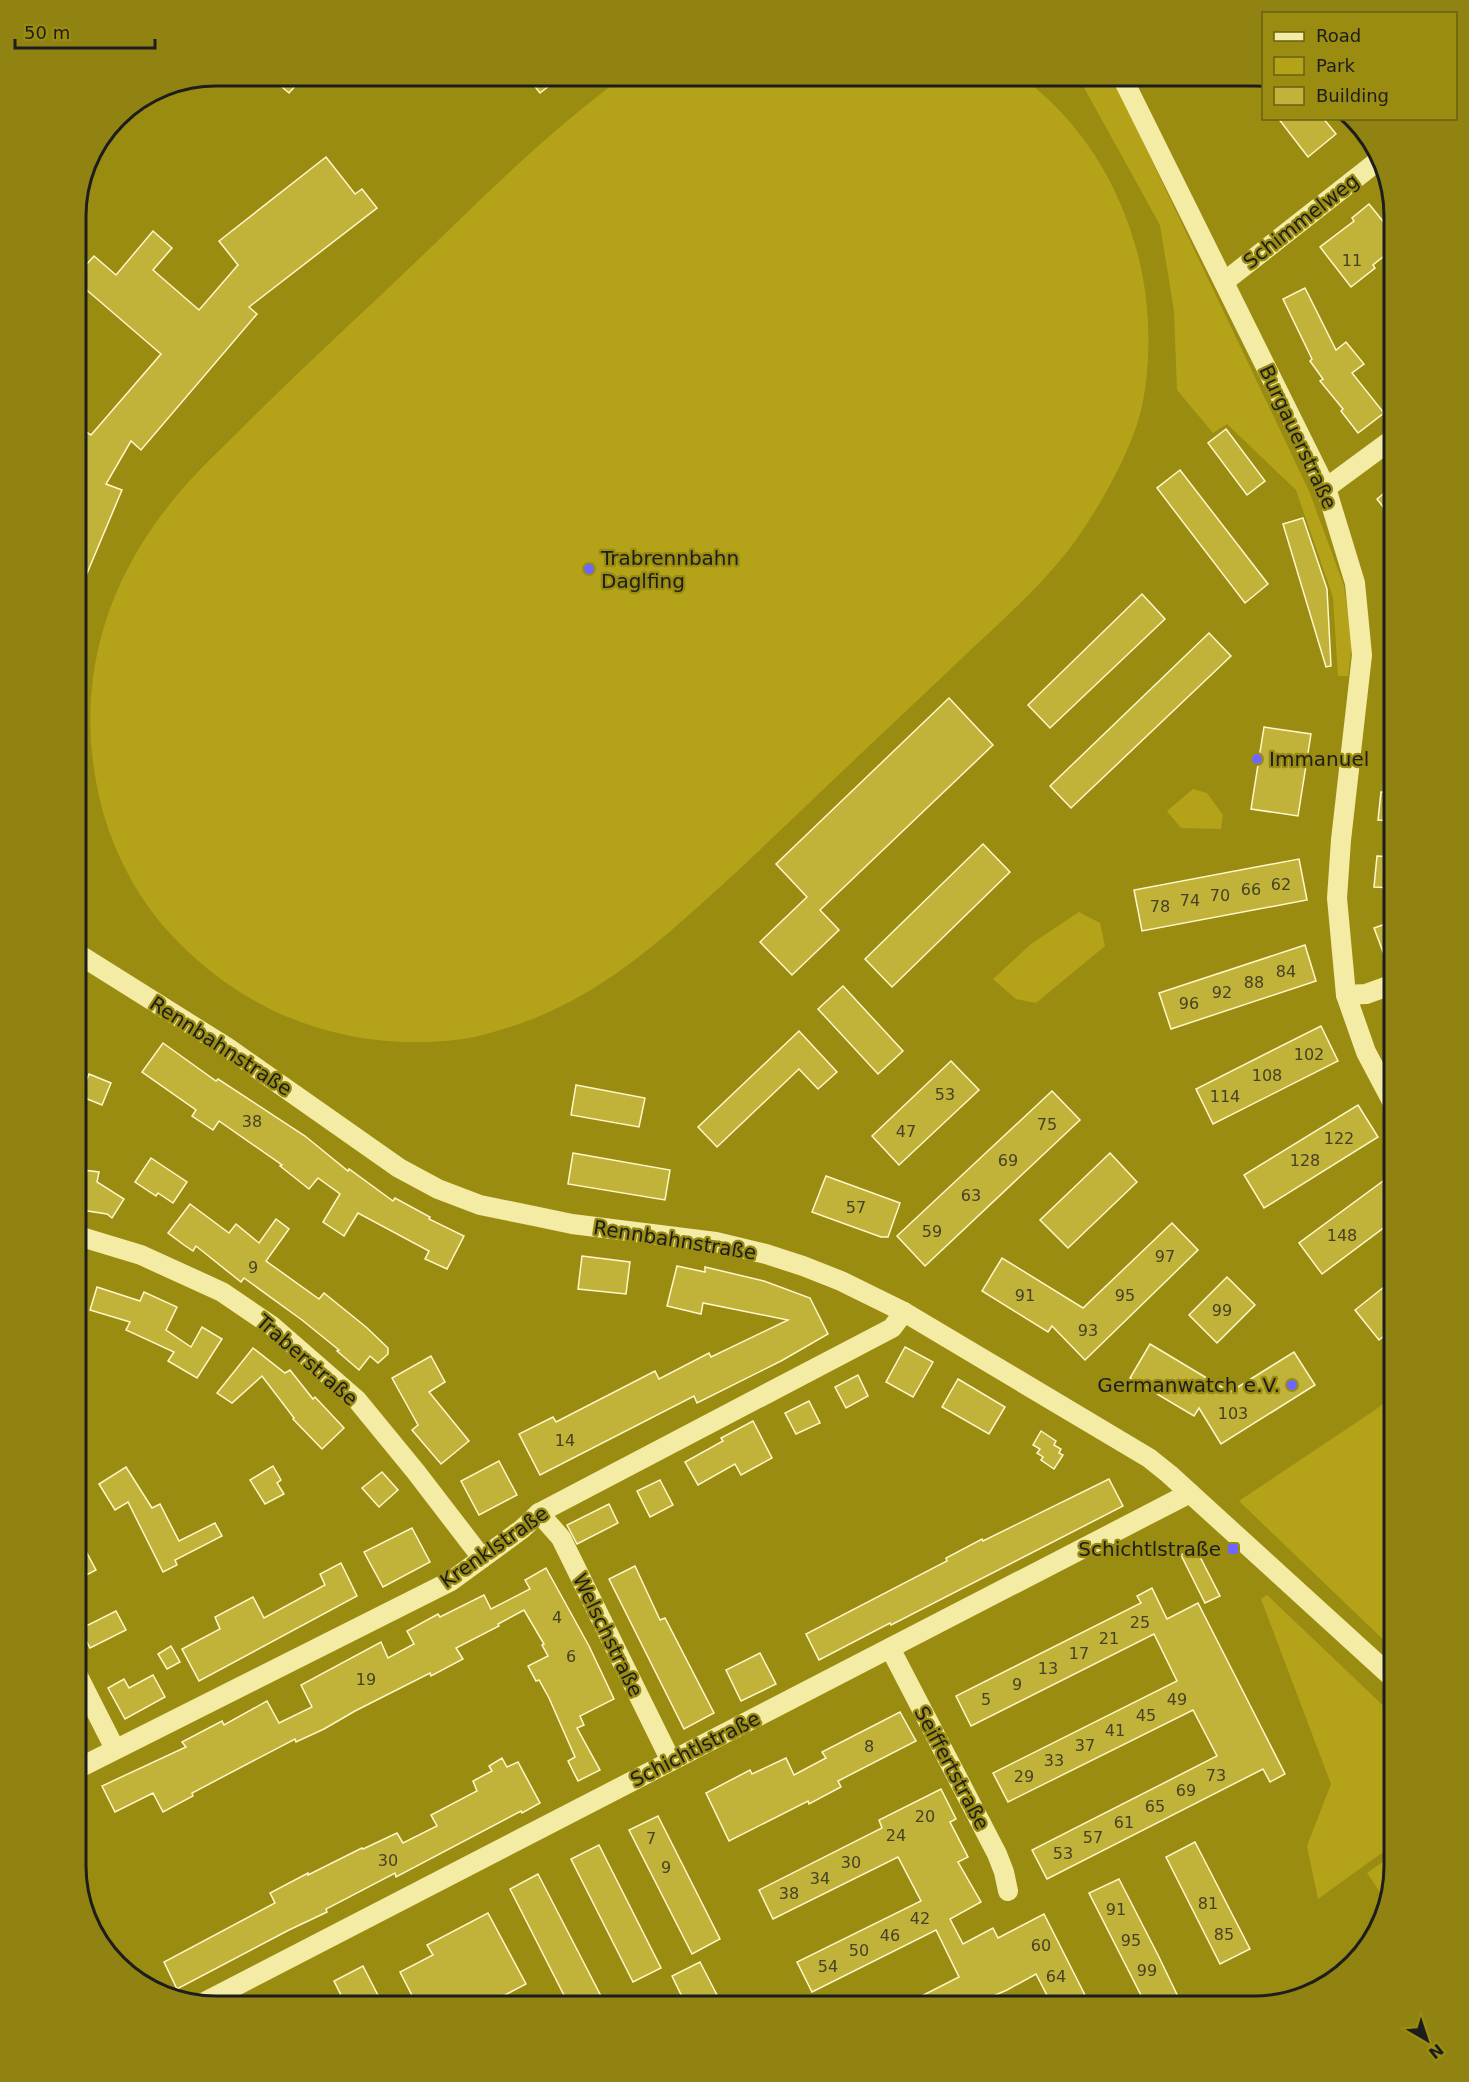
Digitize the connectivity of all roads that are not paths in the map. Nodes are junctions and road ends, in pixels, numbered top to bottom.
1 (1126, 86) edge
2 (1373, 165) edge
3 (1224, 282) junction
4 (1384, 445) edge
5 (1326, 488) junction
6 (86, 959) edge
7 (1384, 988) edge
8 (1346, 995) junction
9 (1384, 1086) edge
10 (86, 1238) edge
11 (904, 1312) junction
12 (1190, 1493) junction
13 (539, 1513) junction
14 (482, 1558) junction
15 (890, 1648) junction
16 (1384, 1670) edge
17 (86, 1692) edge
18 (115, 1749) junction
19 (671, 1761) junction
20 (86, 1764) edge
21 (1008, 1891) dead end
22 (216, 1996) edge

1 - 3 street, Burgauerstraße
2 - 3 street, Schimmelweg
3 - 5 street, Burgauerstraße
4 - 5 street
5 - 8 street, Burgauerstraße
6 - 11 street, Rennbahnstraße
7 - 8 street
8 - 9 street, Burgauerstraße
10 - 14 street, Traberstraße
11 - 12 street, Rennbahnstraße
11 - 13 street, Krenklstraße
12 - 15 street, Schichtlstraße
12 - 16 street, Rennbahnstraße
13 - 14 street, Krenklstraße
13 - 19 street, Welschstraße
14 - 18 street, Krenklstraße
15 - 19 street, Schichtlstraße
15 - 21 street, Seiffertstraße
17 - 18 street
18 - 20 street, Krenklstraße
19 - 22 street, Schichtlstraße

